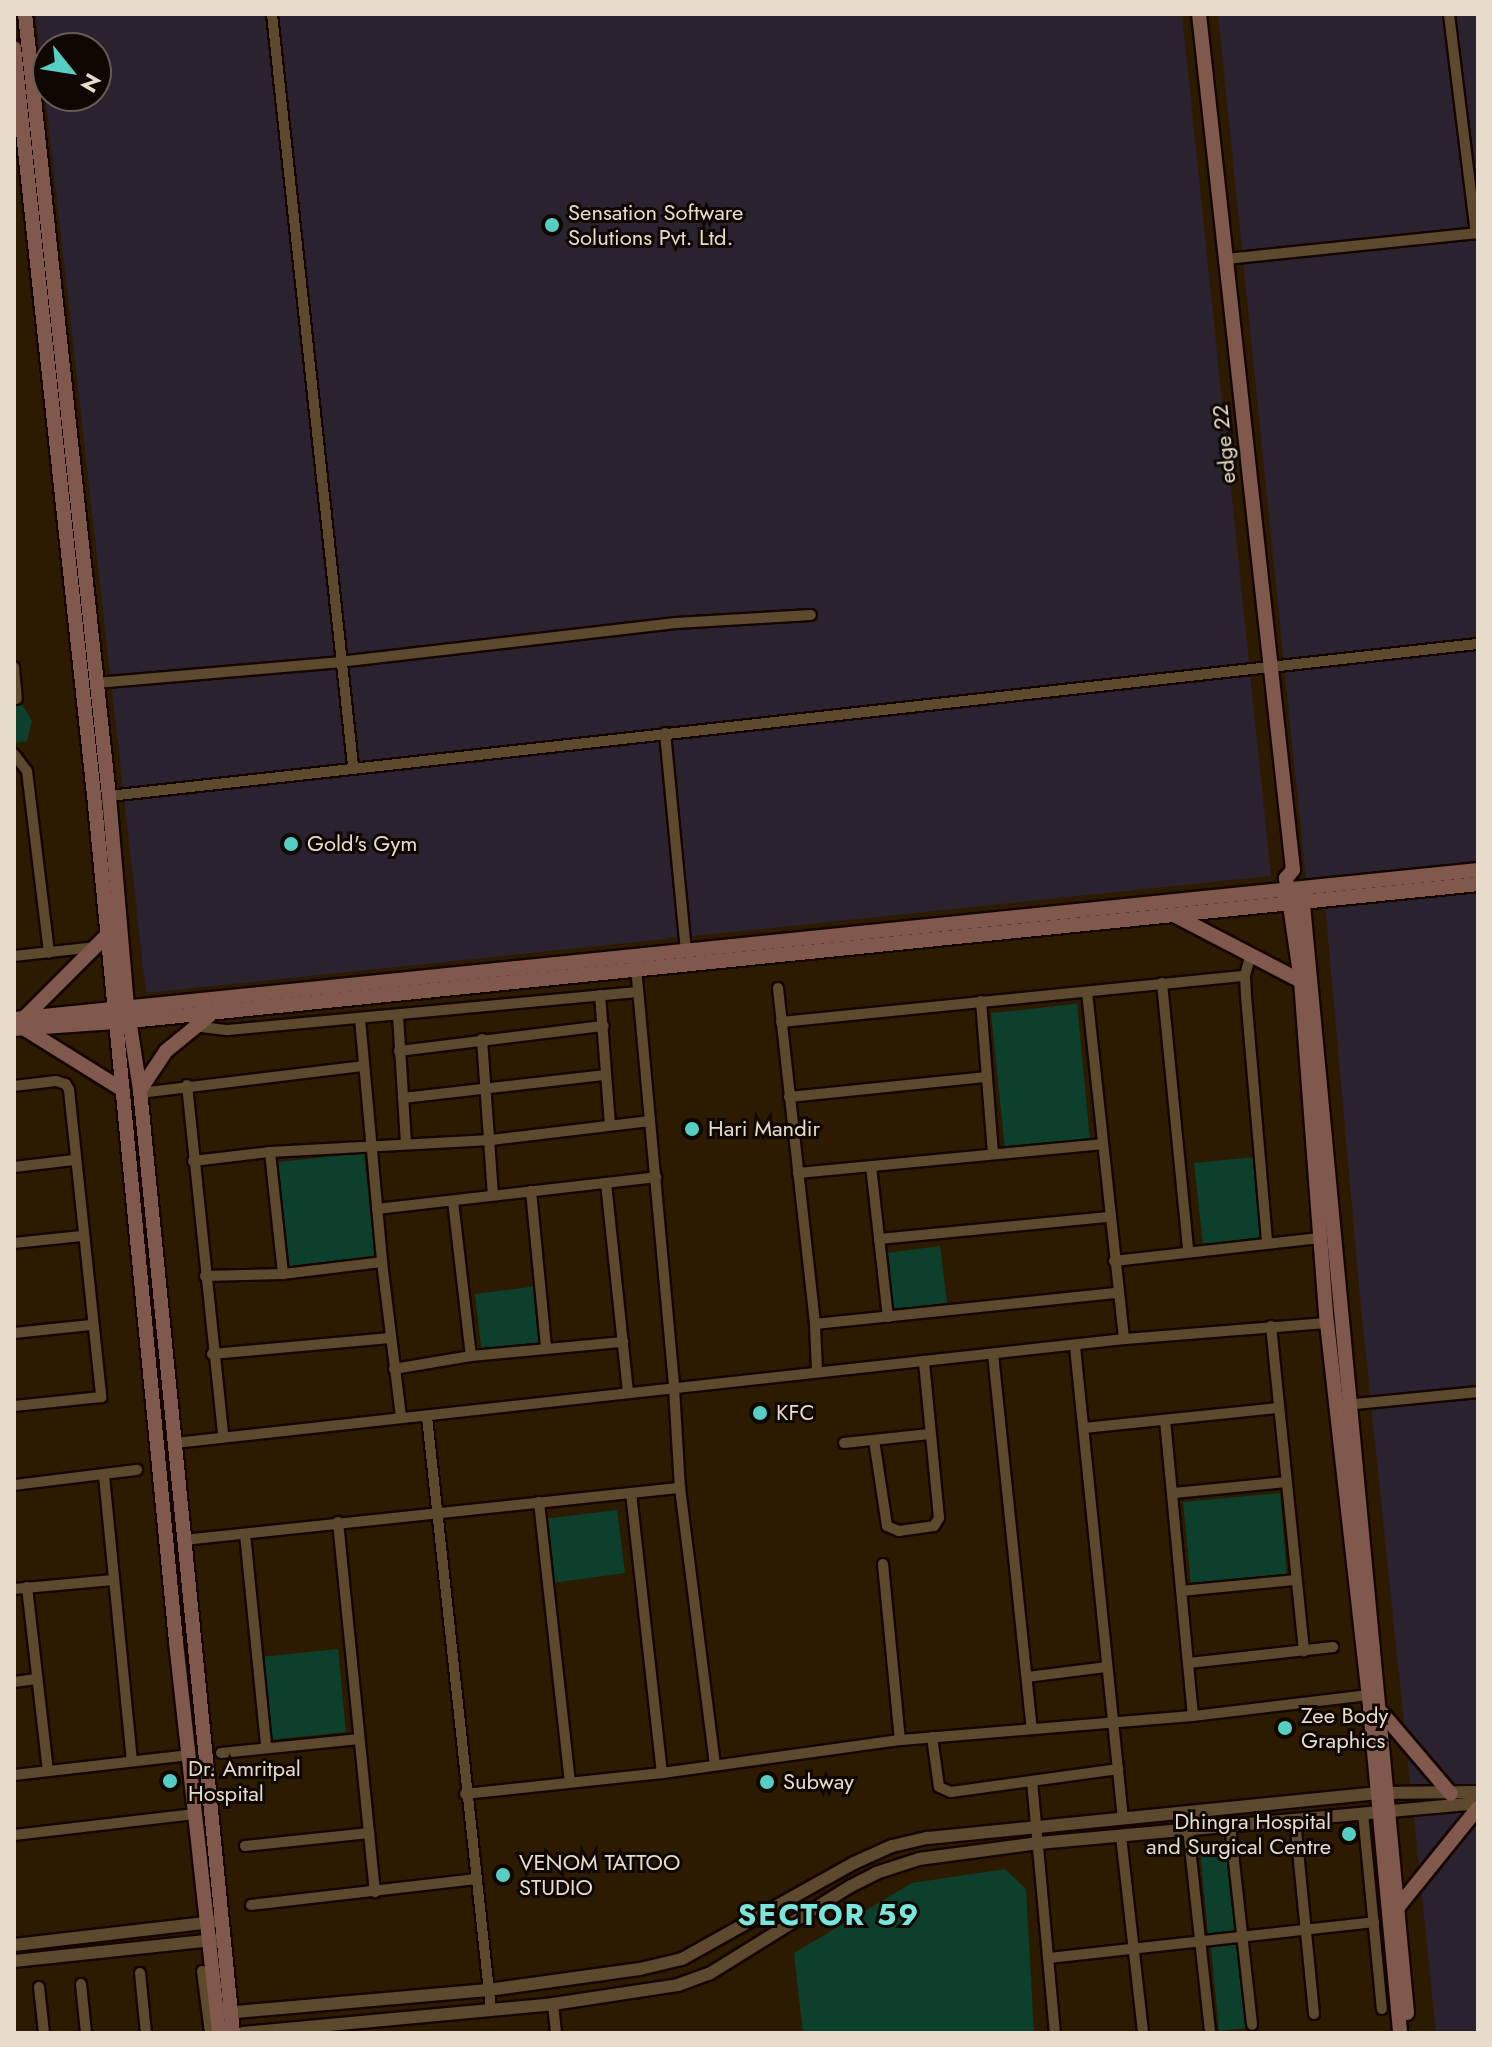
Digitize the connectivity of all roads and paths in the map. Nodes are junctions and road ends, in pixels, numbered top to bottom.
1 (25, 14) edge
2 (272, 14) edge
3 (1199, 14) edge
4 (1449, 14) edge
5 (14, 48) edge
6 (20, 86) edge
7 (1477, 233) edge
8 (1226, 259) junction
9 (811, 615) dead end
10 (1478, 644) edge
11 (339, 662) junction
12 (14, 667) edge
13 (1271, 667) junction
14 (96, 683) junction
15 (17, 699) dead end
16 (665, 733) junction
17 (14, 754) edge
18 (353, 766) junction
19 (109, 796) junction
20 (1478, 870) edge
21 (1478, 884) edge
22 (1296, 895) junction
23 (1174, 915) junction
24 (106, 936) junction
25 (95, 947) junction
26 (686, 951) junction
27 (49, 953) junction
28 (14, 956) edge
29 (1250, 957) junction
30 (636, 963) junction
31 (1245, 976) junction
32 (1301, 981) junction
33 (1162, 983) junction
34 (778, 988) dead end
35 (637, 992) junction
36 (1087, 992) junction
37 (600, 995) junction
38 (981, 1001) junction
39 (218, 1011) junction
40 (121, 1014) junction
41 (398, 1016) junction
42 (360, 1019) junction
43 (781, 1022) junction
44 (19, 1023) edge
45 (193, 1026) junction
46 (603, 1026) junction
47 (482, 1039) junction
48 (399, 1051) junction
49 (362, 1066) junction
50 (606, 1075) junction
51 (987, 1077) junction
52 (187, 1085) junction
53 (14, 1086) edge
54 (487, 1088) junction
55 (123, 1090) junction
56 (140, 1092) junction
57 (789, 1097) junction
58 (403, 1098) junction
59 (650, 1121) junction
60 (610, 1125) junction
61 (491, 1140) junction
62 (406, 1144) junction
63 (1102, 1144) junction
64 (370, 1145) junction
65 (270, 1152) junction
66 (993, 1152) junction
67 (74, 1160) junction
68 (193, 1161) junction
69 (871, 1166) junction
70 (14, 1167) edge
71 (798, 1173) junction
72 (656, 1177) junction
73 (606, 1183) junction
74 (531, 1191) junction
75 (493, 1195) junction
76 (453, 1201) junction
77 (377, 1209) junction
78 (1109, 1217) junction
79 (82, 1236) junction
80 (1320, 1238) junction
81 (879, 1239) junction
82 (1267, 1242) junction
83 (14, 1243) edge
84 (1188, 1250) junction
85 (1114, 1261) junction
86 (382, 1262) junction
87 (283, 1274) junction
88 (205, 1276) junction
89 (1117, 1293) junction
90 (888, 1317) junction
91 (14, 1323) edge
92 (1327, 1323) junction
93 (815, 1324) junction
94 (91, 1325) junction
95 (1271, 1326) junction
96 (14, 1333) edge
97 (390, 1338) junction
98 (1124, 1339) junction
99 (623, 1342) junction
100 (1075, 1347) junction
101 (546, 1348) junction
102 (212, 1354) junction
103 (993, 1354) junction
104 (471, 1356) junction
105 (924, 1361) junction
106 (394, 1369) junction
107 (817, 1372) junction
108 (674, 1388) junction
109 (1478, 1392) edge
110 (628, 1393) junction
111 (1342, 1405) junction
112 (14, 1406) edge
113 (1279, 1408) junction
114 (401, 1417) junction
115 (427, 1417) junction
116 (1165, 1420) junction
117 (1084, 1428) junction
118 (930, 1434) junction
119 (223, 1435) junction
120 (874, 1440) junction
121 (175, 1443) junction
122 (844, 1443) dead end
123 (137, 1470) dead end
124 (104, 1476) junction
125 (1286, 1482) junction
126 (14, 1485) edge
127 (680, 1488) junction
128 (631, 1493) junction
129 (1174, 1493) junction
130 (539, 1502) junction
131 (437, 1512) junction
132 (338, 1522) junction
133 (245, 1534) junction
134 (184, 1540) junction
135 (883, 1564) dead end
136 (113, 1580) junction
137 (1296, 1580) junction
138 (27, 1587) junction
139 (14, 1589) edge
140 (1181, 1591) junction
141 (1333, 1647) dead end
142 (1304, 1651) junction
143 (1189, 1663) junction
144 (1106, 1667) junction
145 (1027, 1677) junction
146 (36, 1679) junction
147 (14, 1682) edge
148 (1368, 1695) junction
149 (1382, 1713) junction
150 (1193, 1716) junction
151 (1112, 1722) junction
152 (1032, 1729) junction
153 (932, 1737) junction
154 (359, 1739) junction
155 (900, 1740) junction
156 (266, 1746) junction
157 (221, 1753) dead end
158 (181, 1756) dead end
159 (132, 1761) junction
160 (715, 1764) junction
161 (1118, 1769) junction
162 (48, 1771) junction
163 (662, 1773) junction
164 (14, 1775) edge
165 (570, 1781) junction
166 (1032, 1781) junction
167 (1478, 1792) edge
168 (1382, 1793) junction
169 (465, 1794) junction
170 (1451, 1794) junction
171 (1478, 1806) edge
172 (1377, 1811) junction
173 (195, 1814) junction
174 (1123, 1817) junction
175 (1295, 1820) junction
176 (1230, 1825) junction
177 (1038, 1827) junction
178 (1188, 1829) junction
179 (369, 1833) junction
180 (14, 1835) edge
181 (1121, 1836) junction
182 (1039, 1843) junction
183 (245, 1846) dead end
184 (475, 1879) junction
185 (375, 1892) junction
186 (251, 1905) dead end
187 (1398, 1907) junction
188 (213, 1922) junction
189 (1374, 1922) junction
190 (1308, 1929) junction
191 (1244, 1935) junction
192 (215, 1940) junction
193 (1200, 1940) junction
194 (14, 1945) edge
195 (1135, 1948) junction
196 (1049, 1958) junction
197 (14, 1961) edge
198 (202, 1971) dead end
199 (140, 1973) dead end
200 (81, 1984) dead end
201 (39, 1987) dead end
202 (488, 1990) junction
203 (553, 2004) junction
204 (1382, 2009) dead end
205 (491, 2010) junction
206 (224, 2013) junction
207 (1314, 2014) dead end
208 (1252, 2025) dead end
209 (44, 2033) edge
210 (86, 2033) edge
211 (146, 2033) edge
212 (210, 2033) edge
213 (219, 2033) edge
214 (233, 2033) edge
215 (243, 2033) edge
216 (556, 2033) edge
217 (1055, 2033) edge
218 (1143, 2033) edge
219 (1210, 2033) edge
220 (1400, 2033) edge
221 (1409, 2033) edge

1 - 6 main road
2 - 11 street
3 - 8 main road, edge 22
4 - 7 street
5 - 6 main road
6 - 14 main road
6 - 24 main road
7 - 8 street
8 - 13 main road, edge 22
9 - 11 street
10 - 13 street
11 - 14 street
11 - 18 street
12 - 15 street
13 - 16 street
13 - 22 main road, edge 22
14 - 19 main road
16 - 18 street
16 - 26 street
17 - 27 street
18 - 19 street
19 - 40 main road
20 - 22 main road
21 - 22 main road
22 - 23 main road
22 - 26 main road
22 - 32 main road
22 - 111 main road
23 - 29 main road
23 - 30 main road
24 - 25 main road
24 - 40 main road
25 - 27 street
25 - 44 main road
26 - 30 main road
27 - 28 street
29 - 31 street
29 - 32 main road
30 - 35 street
30 - 39 main road
30 - 40 main road
31 - 33 street
31 - 82 street
32 - 80 main road
33 - 36 street
33 - 84 street
34 - 43 street
35 - 37 street
35 - 59 street
36 - 38 street
36 - 63 street
37 - 41 street
37 - 46 street
38 - 43 street
38 - 51 street
39 - 40 main road
39 - 45 main road
40 - 44 main road
40 - 55 main road
40 - 56 main road
41 - 42 street
41 - 48 street
42 - 45 street
42 - 49 street
43 - 57 street
44 - 55 main road
45 - 56 main road
46 - 47 street
46 - 50 street
47 - 48 street
47 - 54 street
48 - 58 street
49 - 52 street
49 - 64 street
50 - 54 street
50 - 60 street
51 - 57 street
51 - 66 street
52 - 56 street
52 - 68 street
53 - 67 street
54 - 58 street
54 - 61 street
55 - 173 main road
56 - 121 main road
57 - 71 street
58 - 62 street
59 - 60 street
59 - 72 street
60 - 61 street
61 - 62 street
61 - 75 street
62 - 64 street
63 - 66 street
63 - 78 street
64 - 65 street
64 - 77 street
65 - 68 street
65 - 87 street
66 - 69 street
67 - 70 street
67 - 79 street
68 - 88 street
69 - 71 street
69 - 81 street
71 - 93 street
72 - 73 street
72 - 108 street
73 - 74 street
73 - 99 street
74 - 75 street
74 - 101 street
75 - 76 street
76 - 77 street
76 - 104 street
77 - 86 street
78 - 81 street
78 - 85 street
79 - 83 street
79 - 94 street
80 - 82 street
80 - 92 main road
81 - 90 street
82 - 84 street
84 - 85 street
85 - 89 street
86 - 87 street
86 - 97 street
87 - 88 street
88 - 102 street
89 - 90 street
89 - 98 street
90 - 93 street
91 - 96 street
92 - 95 street
92 - 111 main road
93 - 107 street
94 - 96 street
94 - 112 street
95 - 98 street
95 - 113 street
97 - 102 street
97 - 106 street
98 - 100 street
99 - 101 street
99 - 110 street
100 - 103 street
100 - 117 street
101 - 104 street
102 - 119 street
103 - 105 street
103 - 145 street
104 - 106 street
105 - 107 street
105 - 118 street
106 - 114 street
107 - 108 street
108 - 110 street
108 - 127 street
109 - 111 street
110 - 115 street
111 - 148 main road
111 - 149 main road
113 - 116 street
113 - 125 street
114 - 115 street
114 - 119 street
115 - 131 street
116 - 117 street
116 - 129 street
117 - 144 street
118 - 120 street
118 - 120 street
119 - 121 street
120 - 122 street
121 - 134 main road
123 - 124 street
124 - 126 street
124 - 136 street
125 - 129 street
125 - 137 street
127 - 128 street
127 - 160 street
128 - 130 street
128 - 163 street
129 - 140 street
130 - 131 street
130 - 165 street
131 - 132 street
131 - 169 street
132 - 133 street
132 - 154 street
133 - 134 street
133 - 156 street
134 - 188 main road
135 - 155 street
136 - 138 street
136 - 159 street
137 - 140 street
137 - 142 street
138 - 139 street
138 - 146 street
140 - 143 street
141 - 142 street
142 - 143 street
143 - 150 street
144 - 145 street
144 - 151 street
145 - 152 street
146 - 147 street
146 - 162 street
148 - 150 street
148 - 168 main road
149 - 168 main road
149 - 170 main road
150 - 151 street
151 - 152 street
151 - 161 street
152 - 153 street
153 - 155 street
153 - 166 street
154 - 156 street
154 - 179 street
155 - 160 street
156 - 157 street
158 - 159 street
159 - 162 street
160 - 163 street
161 - 166 street
161 - 174 street
162 - 164 street
163 - 165 street
165 - 169 street
166 - 177 street
167 - 170 street
168 - 170 street
168 - 172 main road
168 - 174 street
169 - 184 street
171 - 172 street
171 - 187 main road
172 - 175 street
172 - 187 main road
172 - 189 street
172 - 220 main road
173 - 180 street
173 - 188 main road
174 - 177 street
175 - 176 street
175 - 190 street
176 - 178 street
176 - 191 street
177 - 182 street
177 - 202 street
178 - 181 street
178 - 193 street
179 - 183 street
179 - 185 street
181 - 182 street
181 - 195 street
182 - 196 street
182 - 203 street
184 - 185 street
184 - 202 street
185 - 186 street
187 - 221 main road
188 - 192 main road
188 - 194 street
189 - 190 street
189 - 204 street
190 - 191 street
190 - 207 street
191 - 193 street
191 - 208 street
192 - 197 street
192 - 206 main road
193 - 195 street
193 - 219 street
195 - 196 street
195 - 218 street
196 - 217 street
198 - 212 street
199 - 211 street
200 - 210 street
201 - 209 street
202 - 205 street
202 - 206 street
203 - 205 street
203 - 216 street
205 - 215 street
206 - 213 main road
206 - 214 main road

